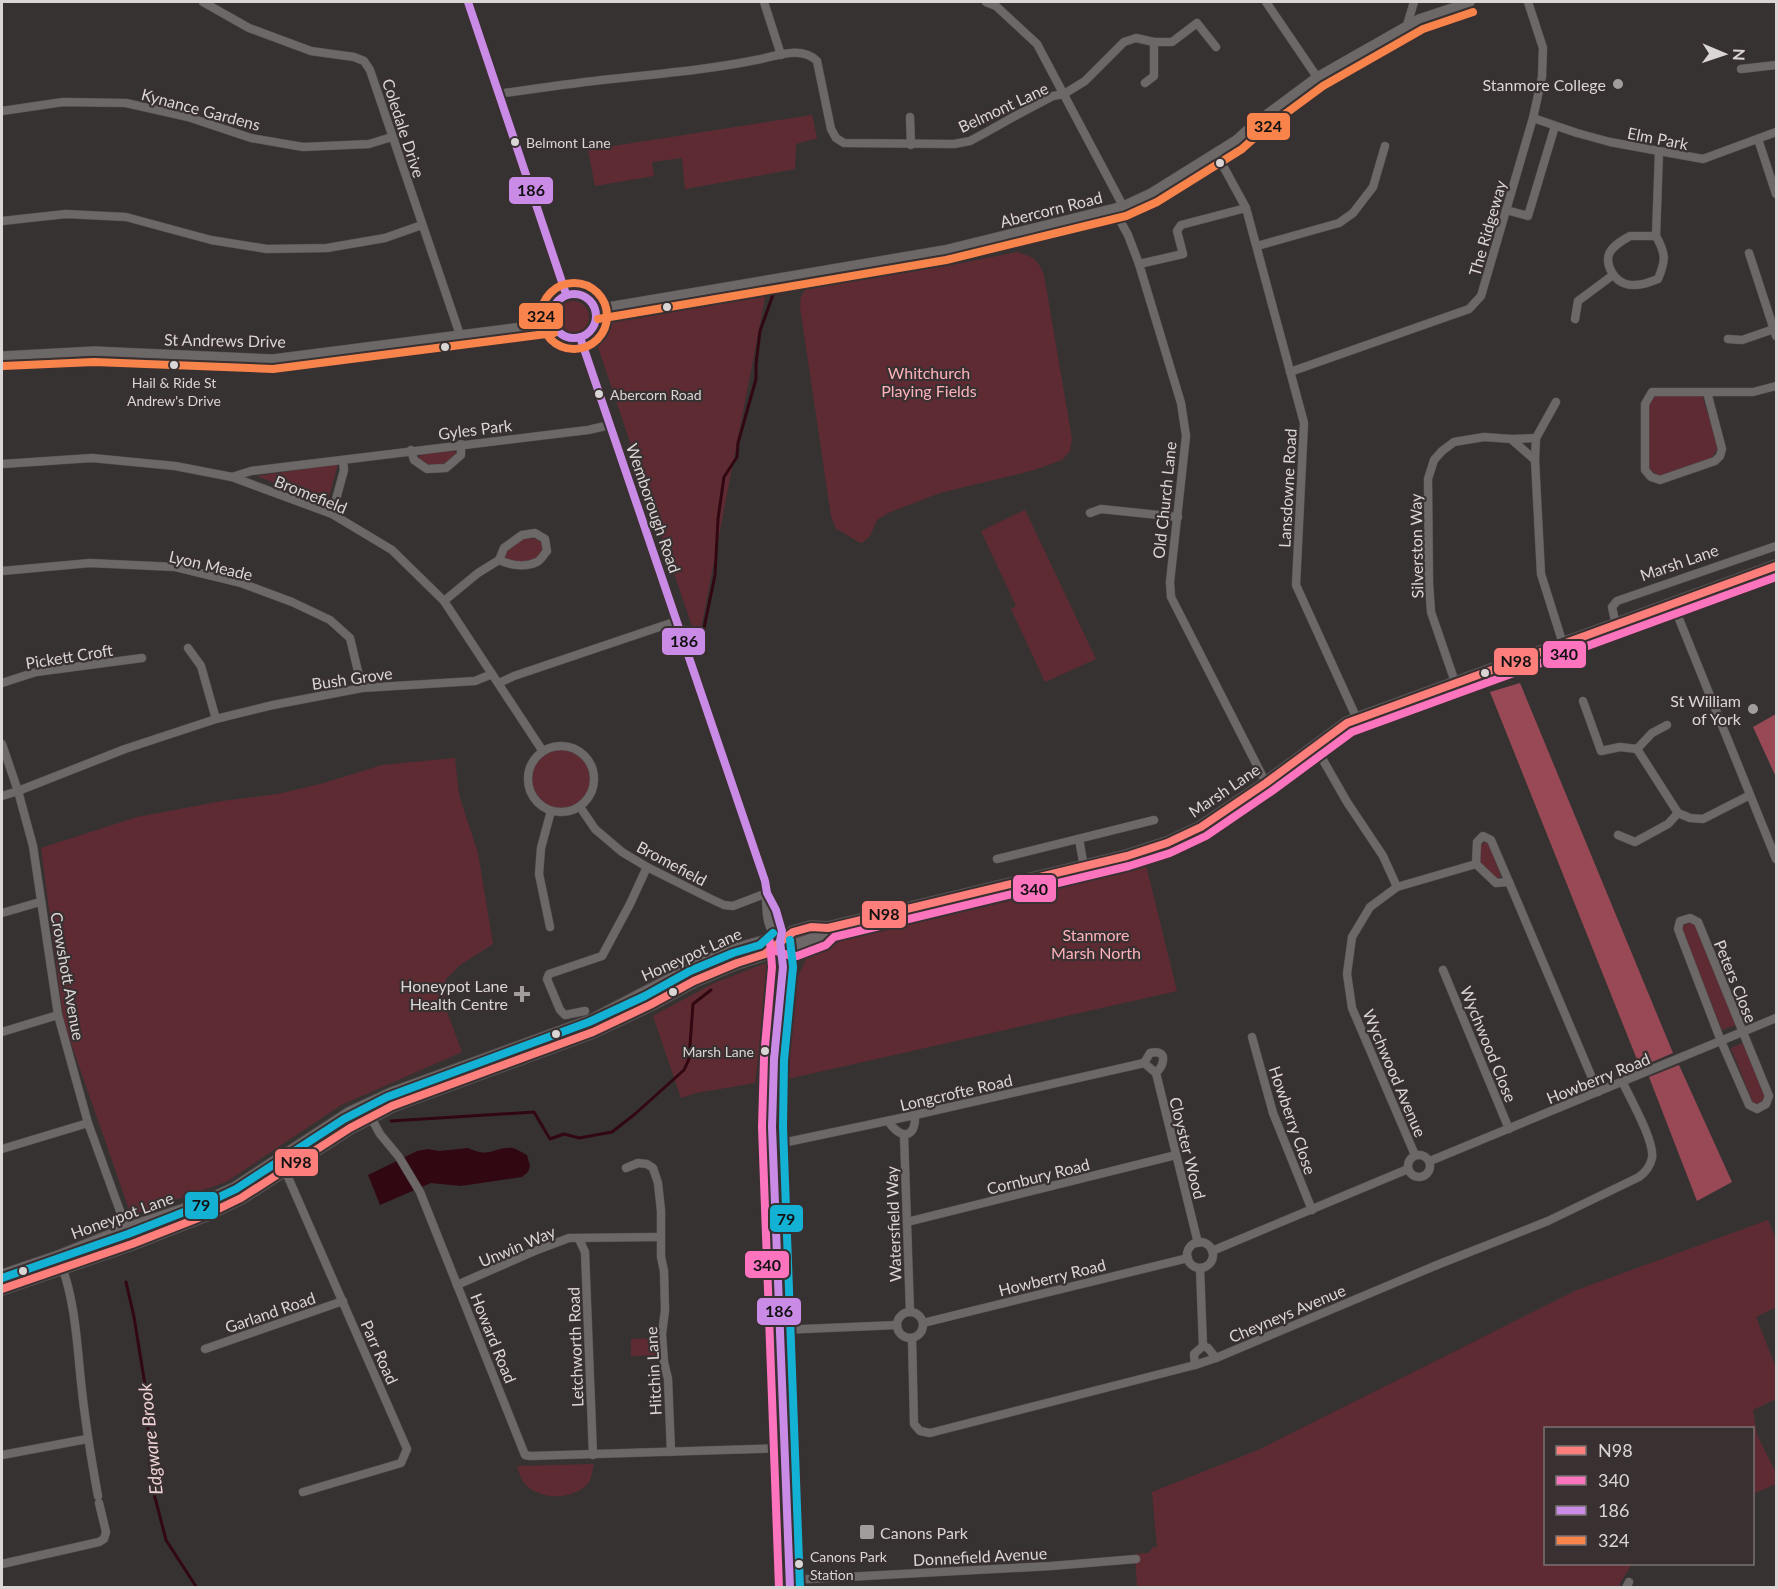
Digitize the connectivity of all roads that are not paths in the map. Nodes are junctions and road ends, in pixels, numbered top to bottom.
1 (203, 2) edge
2 (468, 2) edge
3 (764, 2) edge
4 (986, 2) edge
5 (1266, 2) edge
6 (1414, 2) edge
7 (1470, 2) edge
8 (1528, 2) edge
9 (1450, 4) edge
10 (1407, 25) junction
11 (1154, 42) junction
12 (1216, 47) dead end
13 (780, 55) junction
14 (1776, 65) edge
15 (1741, 69) dead end
16 (1317, 77) junction
17 (1144, 83) dead end
18 (498, 94) junction
19 (1064, 94) junction
20 (2, 111) edge
21 (910, 117) dead end
22 (1533, 118) junction
23 (1555, 126) junction
24 (1776, 132) edge
25 (392, 137) junction
26 (1758, 139) junction
27 (911, 145) junction
28 (1385, 146) dead end
29 (1659, 152) junction
30 (1216, 153) junction
31 (1776, 194) edge
32 (1120, 207) junction
33 (1246, 208) junction
34 (1506, 210) junction
35 (2, 220) edge
36 (422, 225) junction
37 (1656, 236) junction
38 (1257, 246) junction
39 (1749, 253) dead end
40 (1139, 264) junction
41 (1613, 275) junction
42 (566, 294) junction
43 (596, 309) junction
44 (1575, 319) dead end
45 (554, 323) junction
46 (1775, 333) edge
47 (460, 335) junction
48 (580, 337) junction
49 (1728, 339) dead end
50 (2, 356) edge
51 (1290, 372) junction
52 (1776, 386) edge
53 (1707, 392) junction
54 (1556, 402) dead end
55 (610, 425) junction
56 (1536, 438) junction
57 (1511, 439) junction
58 (461, 444) junction
59 (411, 450) junction
60 (343, 460) junction
61 (1535, 460) junction
62 (2, 464) edge
63 (232, 477) junction
64 (1090, 513) dead end
65 (332, 514) junction
66 (1178, 517) junction
67 (1776, 546) edge
68 (499, 560) junction
69 (2, 571) edge
70 (1775, 571) edge
71 (444, 601) junction
72 (1672, 604) junction
73 (677, 621) junction
74 (1616, 625) junction
75 (1563, 644) junction
76 (188, 648) dead end
77 (142, 658) dead end
78 (492, 674) junction
79 (1455, 682) junction
80 (499, 683) junction
81 (2, 684) edge
82 (362, 688) junction
83 (1582, 701) dead end
84 (1357, 718) junction
85 (216, 719) junction
86 (1667, 725) dead end
87 (2, 744) edge
88 (1315, 746) junction
89 (1637, 748) junction
90 (542, 750) junction
91 (1266, 783) junction
92 (18, 791) junction
93 (1750, 795) junction
94 (2, 796) edge
95 (580, 807) junction
96 (551, 811) junction
97 (1678, 813) junction
98 (1154, 820) dead end
99 (1618, 835) dead end
100 (1079, 839) junction
101 (1776, 858) edge
102 (997, 859) dead end
103 (1476, 864) junction
104 (647, 867) junction
105 (1084, 867) junction
106 (1509, 882) junction
107 (1397, 887) junction
108 (767, 893) junction
109 (40, 902) junction
110 (2, 913) edge
111 (550, 927) dead end
112 (780, 941) junction
113 (1443, 970) dead end
114 (585, 1011) dead end
115 (58, 1015) junction
116 (1776, 1018) edge
117 (2, 1032) edge
118 (1743, 1032) junction
119 (1252, 1037) dead end
120 (1721, 1041) junction
121 (1144, 1063) junction
122 (1156, 1073) junction
123 (1622, 1081) junction
124 (1598, 1092) junction
125 (367, 1111) junction
126 (915, 1115) junction
127 (888, 1121) junction
128 (88, 1123) junction
129 (1509, 1129) junction
130 (904, 1134) junction
131 (773, 1144) junction
132 (2, 1149) edge
133 (1176, 1155) junction
134 (1415, 1155) junction
135 (1430, 1161) junction
136 (282, 1164) junction
137 (626, 1168) dead end
138 (1408, 1169) junction
139 (1312, 1210) junction
140 (907, 1222) junction
141 (127, 1229) junction
142 (660, 1238) junction
143 (579, 1239) junction
144 (1198, 1243) junction
145 (132, 1244) junction
146 (1212, 1251) junction
147 (1188, 1258) junction
148 (60, 1263) junction
149 (1200, 1268) junction
150 (2, 1276) edge
151 (458, 1285) junction
152 (2, 1289) edge
153 (343, 1301) junction
154 (910, 1312) junction
155 (923, 1323) junction
156 (897, 1325) junction
157 (781, 1330) junction
158 (912, 1338) junction
159 (1203, 1346) junction
160 (205, 1349) dead end
161 (1216, 1358) junction
162 (1195, 1365) junction
163 (87, 1439) junction
164 (785, 1448) junction
165 (671, 1452) junction
166 (2, 1455) edge
167 (593, 1455) junction
168 (303, 1492) dead end
169 (1136, 1559) dead end
170 (2, 1564) edge
171 (790, 1584) edge

1 - 25 street, Coledale Drive
2 - 18 street
3 - 13 street
4 - 19 street
5 - 16 street
6 - 10 street
7 - 9 street
8 - 22 street, The Ridgeway
9 - 10 street
10 - 16 street
11 - 12 street
11 - 17 street
11 - 19 street
13 - 18 street, Belmont Lane
13 - 27 street, Belmont Lane
14 - 15 street
16 - 30 street
18 - 42 street
19 - 27 street, Belmont Lane
19 - 32 street, Belmont Lane
20 - 25 street, Kynance Gardens
21 - 27 street
22 - 23 street, Elm Park
22 - 34 street, The Ridgeway
23 - 29 street, Elm Park
23 - 34 street
24 - 26 street, Elm Park
25 - 36 street, Coledale Drive
26 - 29 street, Elm Park
26 - 31 street
28 - 38 street
29 - 37 street
30 - 32 street
30 - 33 street, Lansdowne Road
32 - 40 street, Old Church Lane
32 - 43 street, Abercorn Road
33 - 38 street, Lansdowne Road
33 - 40 street
34 - 51 street, The Ridgeway
35 - 36 street
36 - 47 street, Coledale Drive
37 - 41 street
37 - 41 street
38 - 51 street, Lansdowne Road
39 - 46 street
40 - 66 street, Old Church Lane
41 - 44 street
42 - 43 street
42 - 45 street
43 - 48 street
45 - 47 street, St Andrews Drive
45 - 48 street
46 - 49 street
47 - 50 street, St Andrews Drive
48 - 55 street, Wemborough Road
51 - 84 street, Lansdowne Road
52 - 53 street
53 - 53 street
54 - 56 street
55 - 58 street, Gyles Park
55 - 73 street, Wemborough Road
56 - 57 street, Silverston Way
56 - 61 street
57 - 61 street
57 - 79 street, Silverston Way
58 - 59 street, Gyles Park
58 - 59 street
59 - 60 street, Gyles Park
60 - 63 street, Gyles Park
60 - 65 street
61 - 75 street
62 - 63 street, Bromefield
63 - 65 street, Bromefield
64 - 66 street
65 - 71 street, Bromefield
66 - 91 street, Old Church Lane
67 - 74 street, Marsh Lane
68 - 68 street
68 - 71 street
69 - 82 street, Lyon Meade
70 - 72 main road, Marsh Lane
71 - 78 street, Bromefield
72 - 74 main road, Marsh Lane
72 - 93 street
73 - 80 street
73 - 108 street, Wemborough Road
74 - 75 main road, Marsh Lane
75 - 79 main road, Marsh Lane
76 - 85 street
77 - 81 street, Pickett Croft
78 - 80 street, Bromefield
78 - 82 street, Bush Grove
79 - 84 main road, Marsh Lane
80 - 90 street, Bromefield
82 - 85 street, Bush Grove
83 - 89 street
84 - 88 main road, Marsh Lane
85 - 92 street, Bush Grove
86 - 89 street
87 - 92 street, Crowshott Avenue
88 - 91 main road, Marsh Lane
88 - 107 street
89 - 97 street
90 - 95 street
90 - 96 street
91 - 105 main road, Marsh Lane
92 - 94 street, Bush Grove
92 - 109 street, Crowshott Avenue
93 - 97 street
93 - 101 street
95 - 96 street
95 - 104 street, Bromefield
96 - 111 street
97 - 99 street
98 - 100 street
100 - 102 street
100 - 105 street
103 - 106 street
103 - 106 street
103 - 107 street, Wychwood Avenue
104 - 108 street, Bromefield
104 - 114 street
105 - 112 main road, Marsh Lane
106 - 124 street
107 - 134 street, Wychwood Avenue
108 - 112 street, Wemborough Road
109 - 110 street
109 - 115 street, Crowshott Avenue
112 - 125 main road, Honeypot Lane
112 - 131 main road
113 - 129 street, Wychwood Close
115 - 117 street
115 - 128 street, Crowshott Avenue
116 - 118 street, Howberry Road
118 - 120 street, Howberry Road
118 - 120 street, Peters Close
118 - 120 street, Peters Close
119 - 139 street, Howberry Close
120 - 123 street, Howberry Road
121 - 122 street
121 - 122 street, Longcrofte Road
121 - 126 street, Longcrofte Road
122 - 133 street, Cloyster Wood
123 - 124 street, Howberry Road
123 - 161 street, Cheyneys Avenue
124 - 129 street, Howberry Road
125 - 136 main road, Honeypot Lane
125 - 151 street, Howard Road
126 - 127 street, Longcrofte Road
126 - 130 street
127 - 130 street
127 - 131 street, Longcrofte Road
128 - 132 street
128 - 141 street, Crowshott Avenue
129 - 135 street, Howberry Road
130 - 140 street, Watersfield Way
131 - 157 main road
133 - 140 street, Cornbury Road
133 - 144 street, Cloyster Wood
134 - 135 street
134 - 138 street
135 - 138 street
136 - 141 main road, Honeypot Lane
136 - 145 main road, Honeypot Lane
136 - 153 street, Parr Road
137 - 142 street, Hitchin Lane
138 - 139 street
139 - 146 street
140 - 154 street, Watersfield Way
141 - 145 street, Crowshott Avenue
141 - 148 main road, Honeypot Lane
142 - 143 street, Unwin Way
142 - 165 street, Hitchin Lane
143 - 151 street, Unwin Way
143 - 167 street, Letchworth Road
144 - 146 street
144 - 147 street
145 - 148 main road, Honeypot Lane
146 - 149 street
147 - 149 street
147 - 155 street, Howberry Road
148 - 150 main road, Honeypot Lane
148 - 152 main road, Honeypot Lane
148 - 163 street
149 - 159 street
151 - 167 street, Howard Road
153 - 160 street, Garland Road
153 - 168 street, Parr Road
154 - 155 street
154 - 156 street
155 - 158 street
156 - 157 street
156 - 158 street
157 - 164 main road
158 - 162 street, Cheyneys Avenue
159 - 161 street
159 - 162 street
161 - 162 street, Cheyneys Avenue
163 - 166 street
163 - 170 street
164 - 165 street
164 - 171 main road
165 - 167 street, Howard Road
169 - 171 street, Donnefield Avenue

